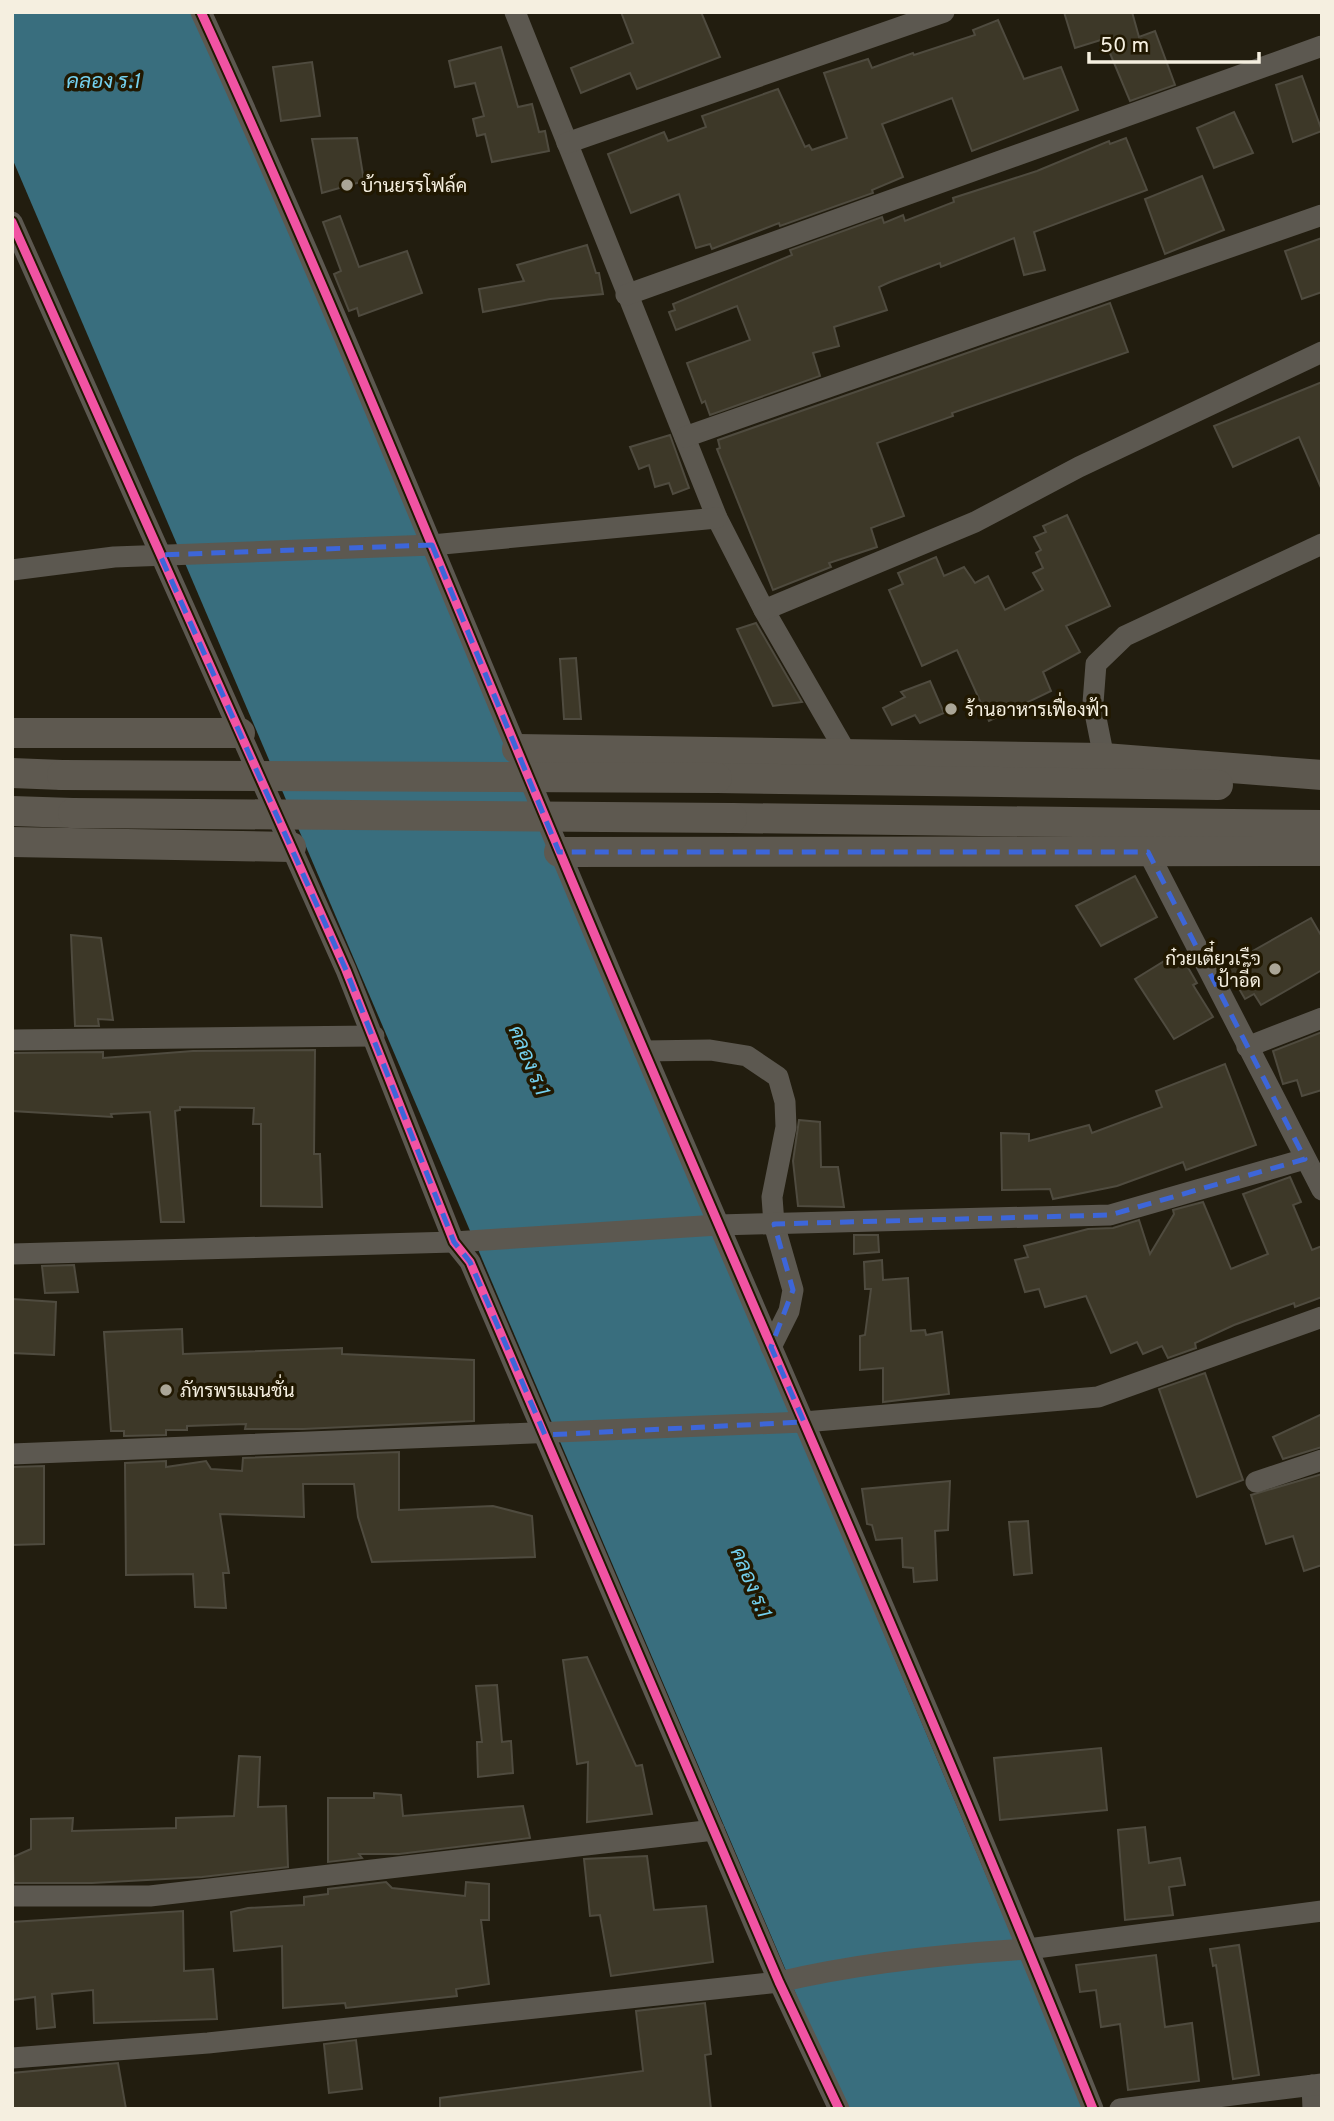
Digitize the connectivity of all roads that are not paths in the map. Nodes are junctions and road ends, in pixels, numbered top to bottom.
1 (201, 12) edge
2 (515, 12) edge
3 (944, 12) edge
4 (1322, 46) edge
5 (567, 143) junction
6 (1322, 215) edge
7 (12, 222) edge
8 (626, 295) junction
9 (1322, 352) edge
10 (685, 437) junction
11 (717, 517) junction
12 (1322, 544) edge
13 (432, 545) junction
14 (160, 555) junction
15 (12, 570) edge
16 (764, 610) junction
17 (12, 733) edge
18 (240, 733) junction
19 (517, 749) junction
20 (848, 754) junction
21 (1104, 758) junction
22 (12, 774) edge
23 (1320, 774) edge
24 (12, 811) edge
25 (1322, 825) edge
26 (12, 842) edge
27 (291, 847) junction
28 (1322, 851) edge
29 (559, 852) junction
30 (1148, 852) junction
31 (1322, 1018) edge
32 (374, 1036) junction
33 (12, 1040) edge
34 (1247, 1047) junction
35 (644, 1051) junction
36 (1305, 1158) junction
37 (1320, 1184) edge
38 (775, 1224) junction
39 (718, 1225) junction
40 (454, 1242) junction
41 (12, 1254) edge
42 (1322, 1317) edge
43 (771, 1347) junction
44 (804, 1422) junction
45 (554, 1434) junction
46 (12, 1454) edge
47 (1322, 1460) edge
48 (1256, 1482) dead end
49 (714, 1830) junction
50 (12, 1896) edge
51 (1322, 1911) edge
52 (1027, 1949) junction
53 (779, 1982) junction
54 (12, 2058) edge
55 (1317, 2085) edge
56 (839, 2109) edge
57 (1093, 2109) edge
58 (1120, 2109) edge
59 (1313, 2109) edge

1 - 13 street
2 - 5 street
3 - 5 street
4 - 8 street
5 - 8 street
6 - 10 street
7 - 14 street
8 - 10 street
9 - 16 street
10 - 11 street
11 - 13 street
11 - 16 street
12 - 21 street
13 - 14 street
13 - 19 street
14 - 15 street
14 - 18 street
16 - 20 street
17 - 18 main road
18 - 27 street
19 - 20 main road
19 - 29 street
20 - 21 main road
21 - 23 main road
22 - 23 main road, bridge
24 - 25 main road, bridge
26 - 27 main road
27 - 32 street
28 - 30 main road
29 - 30 main road
29 - 35 street
30 - 34 street
31 - 34 street
32 - 33 street
32 - 40 street
34 - 36 street
35 - 38 street
35 - 39 street
36 - 37 street
36 - 38 street
38 - 39 street
38 - 43 street
39 - 40 street
39 - 43 street
40 - 41 street
40 - 45 street
42 - 44 street
43 - 44 street
44 - 45 street
44 - 52 street
45 - 46 street
45 - 49 street
47 - 48 street
49 - 50 street
49 - 53 street
51 - 52 street
52 - 53 street
52 - 57 street
53 - 54 street
53 - 56 street
55 - 58 street
55 - 59 street

